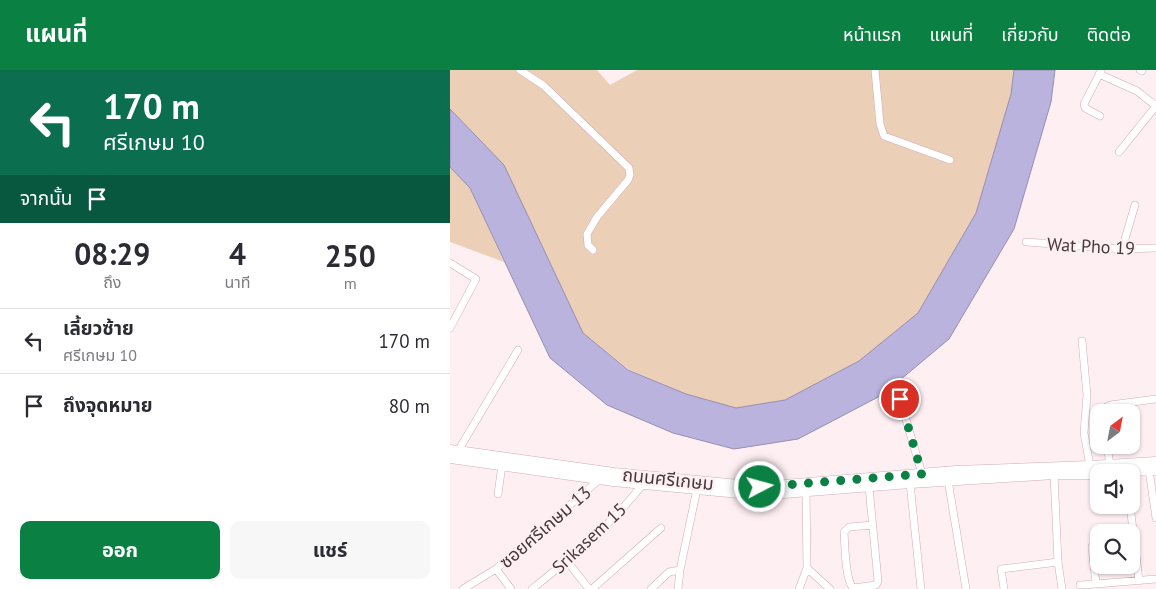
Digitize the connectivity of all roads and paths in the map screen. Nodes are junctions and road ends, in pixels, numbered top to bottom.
1 (520, 70) edge
2 (875, 70) edge
3 (1100, 72) edge
4 (1156, 106) edge
5 (1100, 116) dead end
6 (1119, 152) dead end
7 (950, 160) dead end
8 (1135, 205) dead end
9 (1026, 242) dead end
10 (1156, 248) edge
11 (1122, 249) junction
12 (593, 250) dead end
13 (450, 264) edge
14 (453, 316) edge
15 (450, 328) edge
16 (1082, 341) dead end
17 (518, 350) dead end
18 (900, 399) dead end
19 (1156, 399) edge
20 (1118, 404) edge
21 (454, 450) edge
22 (450, 458) edge
23 (502, 465) junction
24 (1090, 466) joint
25 (1154, 467) edge
26 (1140, 468) edge
27 (1140, 470) edge
28 (922, 474) junction
29 (1054, 474) junction
30 (1090, 474) edge
31 (600, 479) junction
32 (948, 480) junction
33 (910, 482) junction
34 (643, 484) junction
35 (869, 486) junction
36 (697, 489) junction
37 (772, 490) junction
38 (806, 490) junction
39 (498, 494) dead end
40 (1131, 514) edge
41 (1156, 518) edge
42 (873, 525) junction
43 (661, 528) dead end
44 (567, 561) junction
45 (1058, 562) junction
46 (807, 568) junction
47 (496, 569) junction
48 (680, 570) junction
49 (1095, 574) edge
50 (1156, 579) edge
51 (1139, 581) junction
52 (1096, 584) junction
53 (1080, 585) dead end
54 (464, 589) edge
55 (511, 589) edge
56 (532, 589) edge
57 (590, 589) edge
58 (651, 589) edge
59 (678, 589) edge
60 (799, 589) edge
61 (830, 589) edge
62 (921, 589) edge
63 (966, 589) edge
64 (1004, 589) edge
65 (1062, 589) edge

1 - 12 street
2 - 7 street
3 - 4 street
3 - 5 street
4 - 6 street
8 - 11 street
9 - 11 street, Wat Pho 19
10 - 11 street, Wat Pho 19
13 - 14 street
14 - 15 street
16 - 24 street
17 - 21 street
18 - 28 street
19 - 20 street
21 - 37 main road, ถนนศรีเกษม
22 - 23 main road, ถนนศรีเกษม
23 - 31 main road, ถนนศรีเกษม
23 - 39 street
24 - 28 main road, ถนนศรีเกษม
25 - 26 main road, ถนนศรีเกษม
25 - 27 main road, ถนนศรีเกษม
25 - 41 street
28 - 37 main road, ถนนศรีเกษม
29 - 30 main road, ถนนศรีเกษม
29 - 32 main road, ถนนศรีเกษม
29 - 45 street
31 - 34 main road, ถนนศรีเกษม
31 - 47 street, ซอยศรีเกษม 13
32 - 33 main road, ถนนศรีเกษม
32 - 63 street
33 - 35 main road, ถนนศรีเกษม
33 - 62 street
34 - 36 main road, ถนนศรีเกษม
34 - 44 street, Srikasem 15
35 - 38 main road, ถนนศรีเกษม
35 - 42 street
36 - 37 main road, ถนนศรีเกษม
36 - 48 street
37 - 38 main road, ถนนศรีเกษม
38 - 46 street
40 - 51 street
42 - 42 street
43 - 57 street
44 - 56 street, Srikasem 15
44 - 57 street
45 - 64 street
45 - 65 street
46 - 60 street
46 - 61 street
47 - 54 street, ซอยศรีเกษม 13
47 - 55 street
48 - 58 street
48 - 59 street
49 - 52 street
50 - 51 street
51 - 52 street
52 - 53 street

